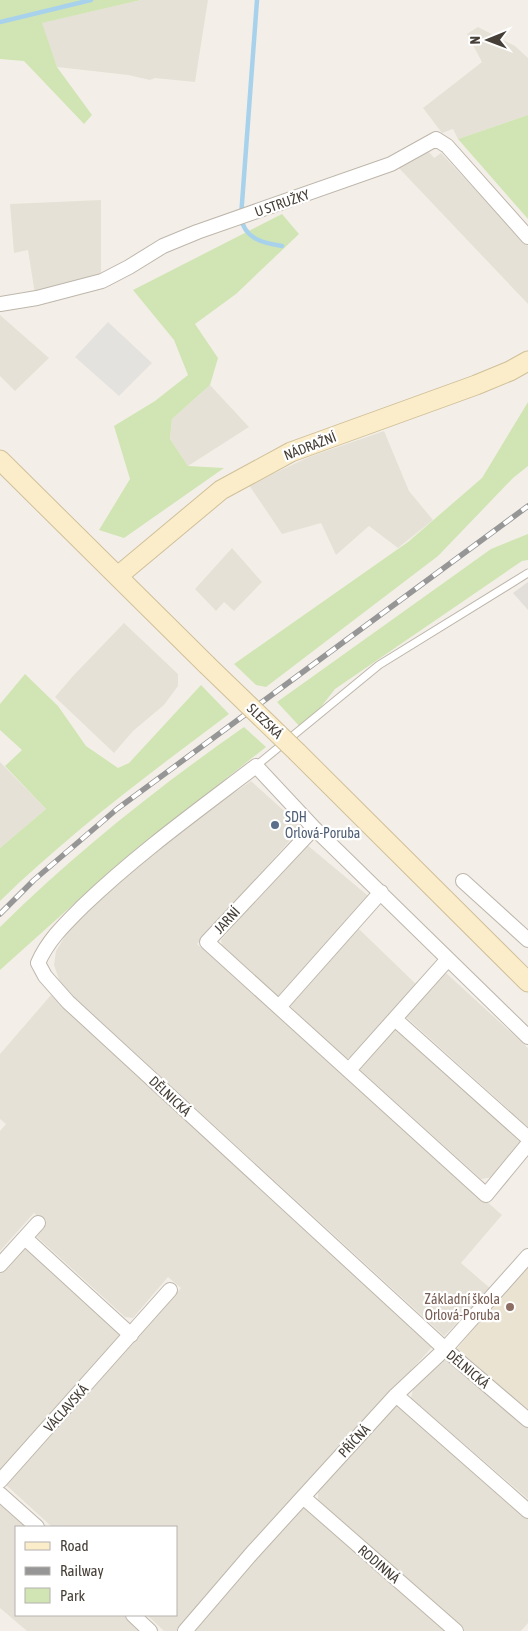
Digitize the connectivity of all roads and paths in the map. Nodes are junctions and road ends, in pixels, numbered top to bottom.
1 (528, 237) edge
2 (0, 304) edge
3 (528, 361) edge
4 (0, 460) edge
5 (528, 573) edge
6 (118, 576) junction
7 (256, 766) junction
8 (314, 828) junction
9 (463, 881) dead end
10 (381, 892) junction
11 (528, 940) edge
12 (448, 959) junction
13 (528, 982) edge
14 (279, 1007) junction
15 (395, 1019) junction
16 (528, 1037) edge
17 (349, 1070) junction
18 (528, 1138) edge
19 (528, 1144) edge
20 (38, 1223) dead end
21 (25, 1238) junction
22 (528, 1256) edge
23 (0, 1265) edge
24 (170, 1290) dead end
25 (131, 1335) junction
26 (444, 1350) junction
27 (396, 1395) junction
28 (528, 1420) edge
29 (0, 1481) edge
30 (0, 1494) edge
31 (303, 1496) junction
32 (528, 1511) edge
33 (36, 1526) edge
34 (134, 1616) edge
35 (150, 1631) edge
36 (185, 1631) edge
37 (456, 1631) edge

1 - 2 street, U STRUŽKY
3 - 6 street, NÁDRAŽNÍ
4 - 6 street, SLEZSKÁ
5 - 7 lane
6 - 13 street, SLEZSKÁ, bridge
7 - 8 street
7 - 26 street, DĚLNICKÁ
8 - 10 street
8 - 14 street, JARNÍ
9 - 11 street
10 - 12 street
10 - 14 street
12 - 15 street
12 - 16 street
14 - 17 street, JARNÍ
15 - 17 street
15 - 18 street
17 - 19 street, JARNÍ
20 - 21 street
21 - 23 street
21 - 25 street
22 - 26 street, PŘÍČNÁ
24 - 25 street, VÁCLAVSKÁ
25 - 29 street, VÁCLAVSKÁ
26 - 27 street, PŘÍČNÁ
26 - 28 street, DĚLNICKÁ
27 - 31 street, PŘÍČNÁ
27 - 32 street
30 - 33 street
31 - 36 street, PŘÍČNÁ
31 - 37 street, RODINNÁ
34 - 35 street

